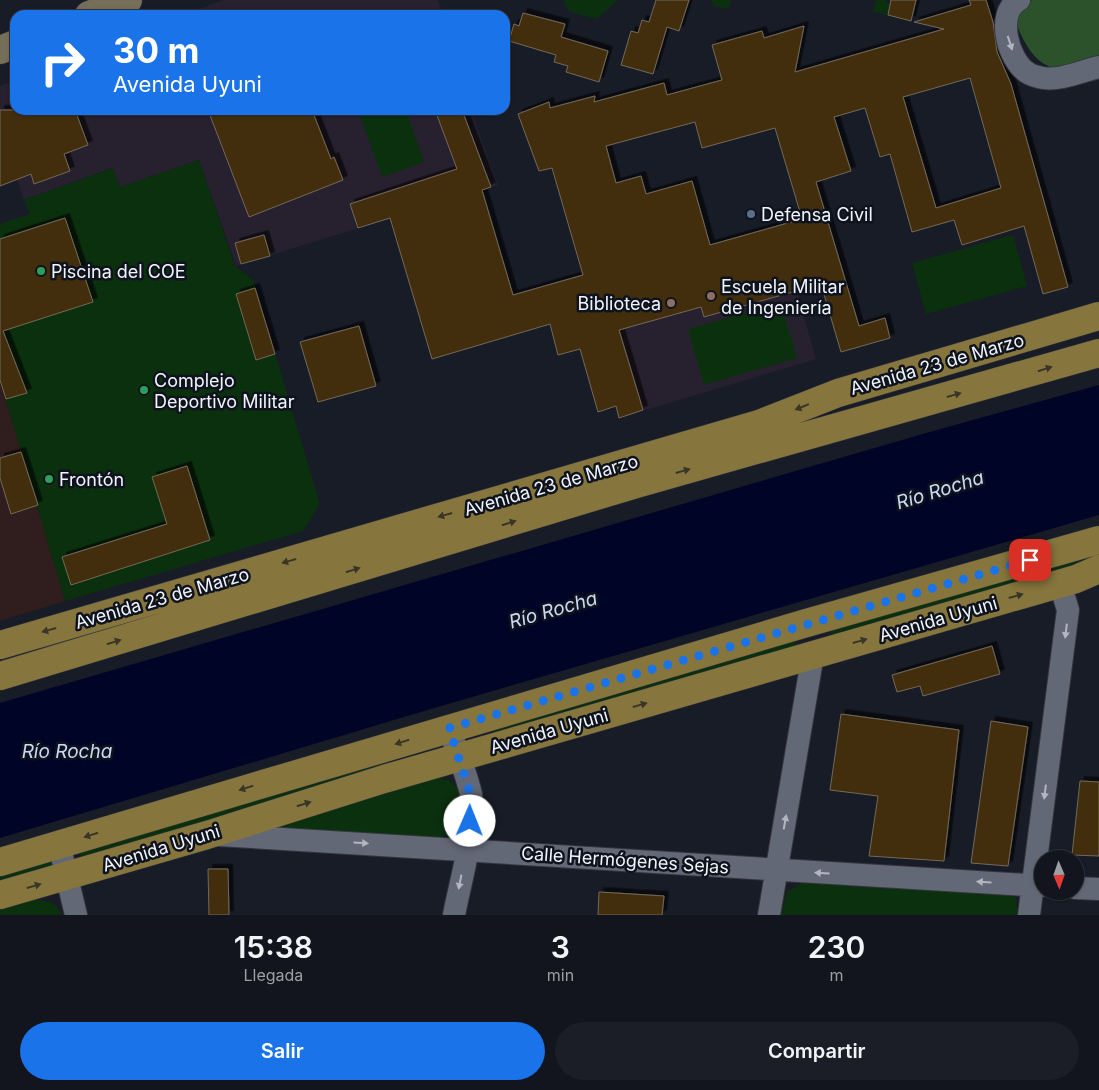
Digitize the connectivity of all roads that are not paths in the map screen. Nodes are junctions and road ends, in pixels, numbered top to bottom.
1 (128, 0) edge
2 (1019, 0) edge
3 (102, 10) edge
4 (1099, 67) edge
5 (1099, 316) edge
6 (1099, 334) edge
7 (1099, 352) edge
8 (772, 446) junction
9 (1099, 540) edge
10 (1084, 576) edge
11 (0, 645) edge
12 (813, 654) junction
13 (0, 676) edge
14 (449, 728) junction
15 (459, 758) junction
16 (207, 835) junction
17 (59, 844) junction
18 (467, 849) junction
19 (1042, 850) edge
20 (0, 862) edge
21 (776, 870) junction
22 (68, 876) junction
23 (1034, 885) edge
24 (1084, 888) edge
25 (1099, 889) edge
26 (0, 895) edge
27 (1034, 898) edge
28 (76, 915) edge
29 (454, 915) edge
30 (769, 915) edge
31 (1029, 915) edge

1 - 3 street
2 -> 4 street
5 -> 11 main road, Avenida 23 de Marzo
6 - 8 main road
8 -> 7 main road, Avenida 23 de Marzo
13 -> 8 main road, Avenida 23 de Marzo
9 - 14 main road, Avenida Uyuni
12 -> 10 main road, Avenida Uyuni
10 -> 19 street
15 -> 12 main road, Avenida Uyuni
21 -> 12 street
14 - 15 street
14 -> 17 main road, Avenida Uyuni
16 -> 15 main road, Avenida Uyuni
15 - 18 street
16 -> 18 street, Calle Hermógenes Sejas
16 - 22 main road, Avenida Uyuni
17 - 20 main road, Avenida Uyuni
17 - 22 street
18 - 21 street, Calle Hermógenes Sejas
18 -> 29 street
23 -> 21 street, Calle Hermógenes Sejas
21 - 30 street
26 -> 22 main road, Avenida Uyuni
22 - 28 street
24 - 25 street
27 - 31 street

